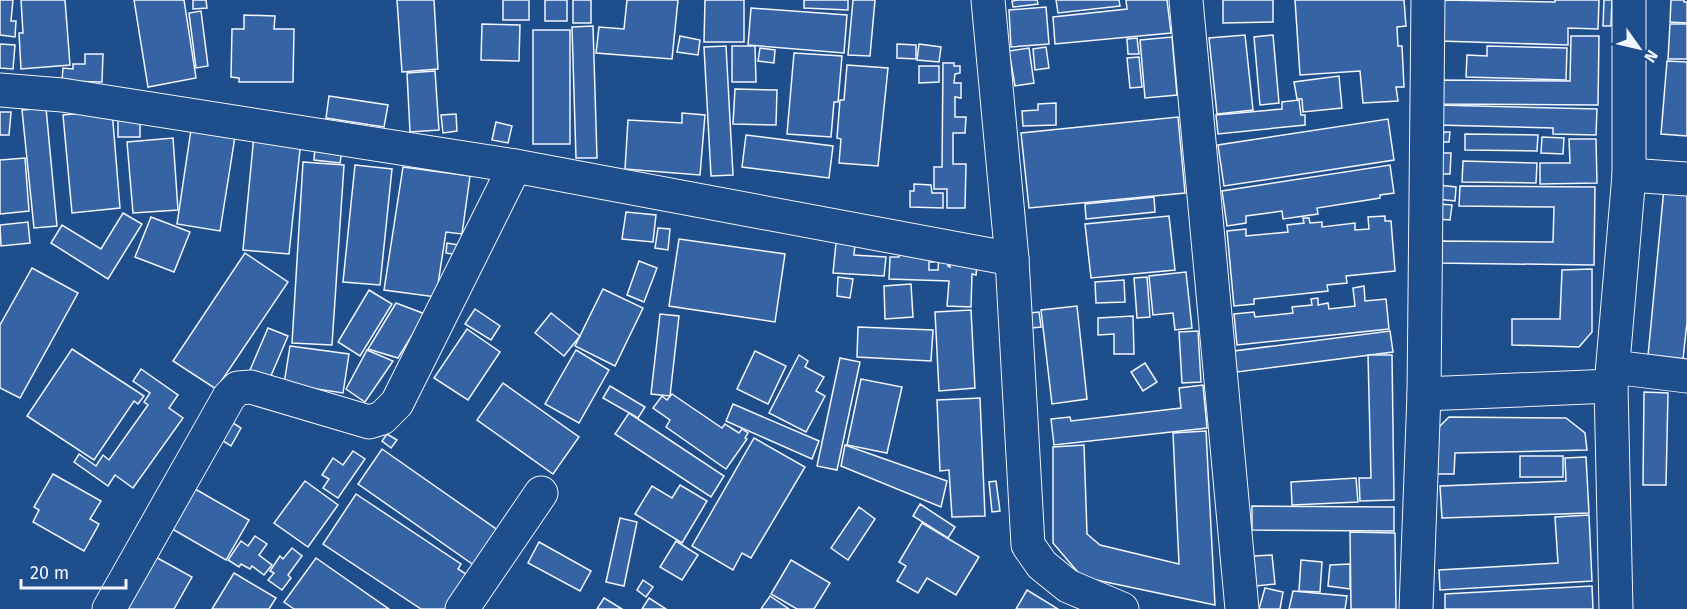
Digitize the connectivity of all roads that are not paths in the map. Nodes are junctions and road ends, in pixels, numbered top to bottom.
1 (988, 0) edge
2 (1186, 0) edge
3 (1428, 0) edge
4 (1629, 0) edge
5 (0, 90) edge
6 (515, 166) junction
7 (1629, 175) junction
8 (1687, 178) edge
9 (1012, 259) junction
10 (1687, 376) edge
11 (1612, 377) junction
12 (1424, 394) junction
13 (541, 493) dead end
14 (109, 609) edge
15 (462, 609) edge
16 (1122, 609) edge
17 (1242, 609) edge
18 (1416, 609) edge
19 (1616, 609) edge

1 - 9 street
2 - 17 street
3 - 12 street
4 - 7 street
5 - 6 street
6 - 9 street
6 - 14 street
7 - 8 street
7 - 11 street
9 - 16 street
10 - 11 street
11 - 12 street
11 - 19 street
12 - 18 street
13 - 15 street

